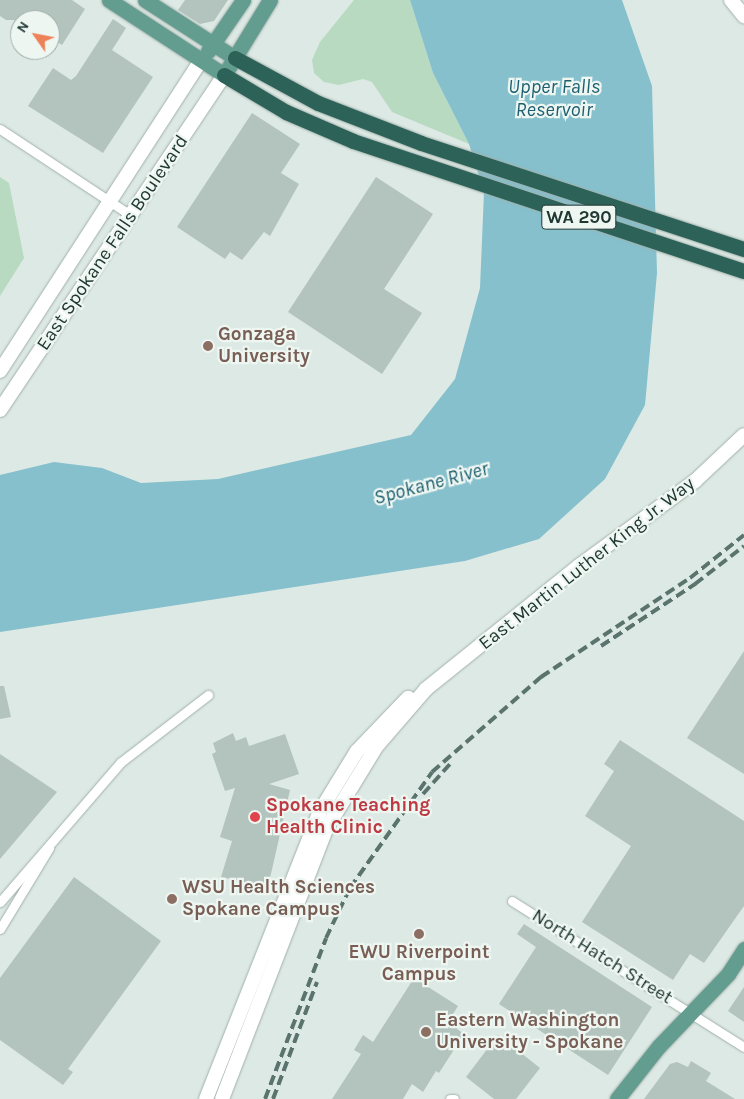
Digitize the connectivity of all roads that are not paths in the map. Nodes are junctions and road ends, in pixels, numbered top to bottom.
1 (110, 0) edge
2 (145, 0) edge
3 (242, 0) edge
4 (270, 0) edge
5 (732, 0) edge
6 (744, 16) edge
7 (212, 43) junction
8 (235, 58) junction
9 (201, 60) junction
10 (224, 75) junction
11 (0, 129) edge
12 (112, 202) junction
13 (132, 216) junction
14 (744, 248) edge
15 (744, 271) edge
16 (0, 371) edge
17 (0, 410) edge
18 (744, 435) edge
19 (426, 689) junction
20 (208, 694) dead end
21 (54, 836) junction
22 (512, 901) dead end
23 (0, 902) edge
24 (0, 929) edge
25 (744, 949) edge
26 (692, 1014) junction
27 (744, 1047) edge
28 (206, 1099) edge
29 (222, 1099) edge
30 (617, 1099) edge

1 - 9 main road
2 - 7 main road
3 - 7 main road
4 - 8 main road
5 - 6 street
7 - 8 main road
7 - 9 main road
8 - 10 main road
8 - 14 highway, WA 290
9 - 10 main road, WA 290
9 - 12 street, East Spokane Falls Boulevard
10 - 13 street, East Spokane Falls Boulevard
10 - 15 highway, WA 290
11 - 12 street
12 - 13 street
12 - 16 street, East Spokane Falls Boulevard
13 - 17 street, East Spokane Falls Boulevard
18 - 19 street, East Martin Luther King Jr. Way
19 - 28 street, East Martin Luther King Jr. Way
19 - 29 street, East Martin Luther King Jr. Way
20 - 21 street
21 - 23 street
21 - 24 street
22 - 26 street, North Hatch Street
25 - 26 main road
26 - 27 street, North Hatch Street
26 - 30 main road

